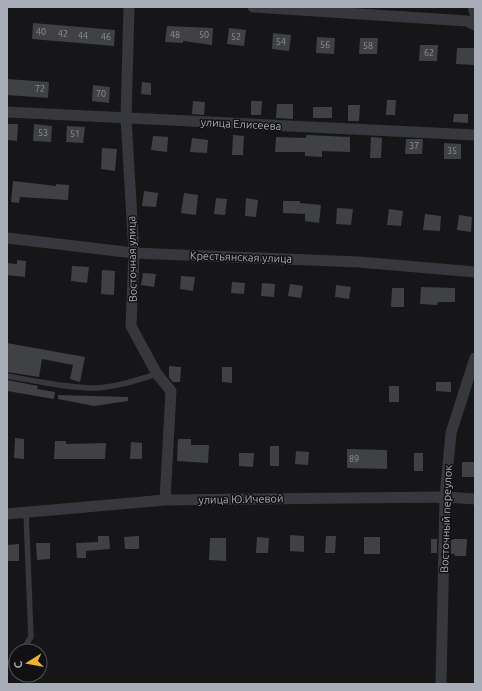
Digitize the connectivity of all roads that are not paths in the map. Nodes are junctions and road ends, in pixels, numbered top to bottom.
1 (129, 7) edge
2 (253, 7) edge
3 (473, 7) edge
4 (475, 14) edge
5 (475, 25) edge
6 (7, 112) edge
7 (126, 118) junction
8 (475, 135) edge
9 (7, 238) edge
10 (134, 253) junction
11 (475, 272) edge
12 (475, 358) edge
13 (157, 374) junction
14 (7, 376) edge
15 (445, 497) junction
16 (475, 499) edge
17 (165, 500) junction
18 (26, 512) junction
19 (7, 514) edge
20 (27, 643) edge
21 (441, 684) edge

1 - 7 street, Восточная улица
2 - 5 street
3 - 4 street
6 - 7 street, улица Елисеева
7 - 8 street, улица Елисеева
7 - 10 street, Восточная улица
9 - 10 street, Крестьянская улица
10 - 11 street, Крестьянская улица
10 - 13 street, Восточная улица
12 - 15 street, Восточный переулок
13 - 14 lane
13 - 17 street, Восточная улица
15 - 16 street, улица Ю.Ичевой
15 - 17 street, улица Ю.Ичевой
15 - 21 street, Восточный переулок
17 - 18 street, улица Ю.Ичевой
18 - 19 street, улица Ю.Ичевой
18 - 20 lane

